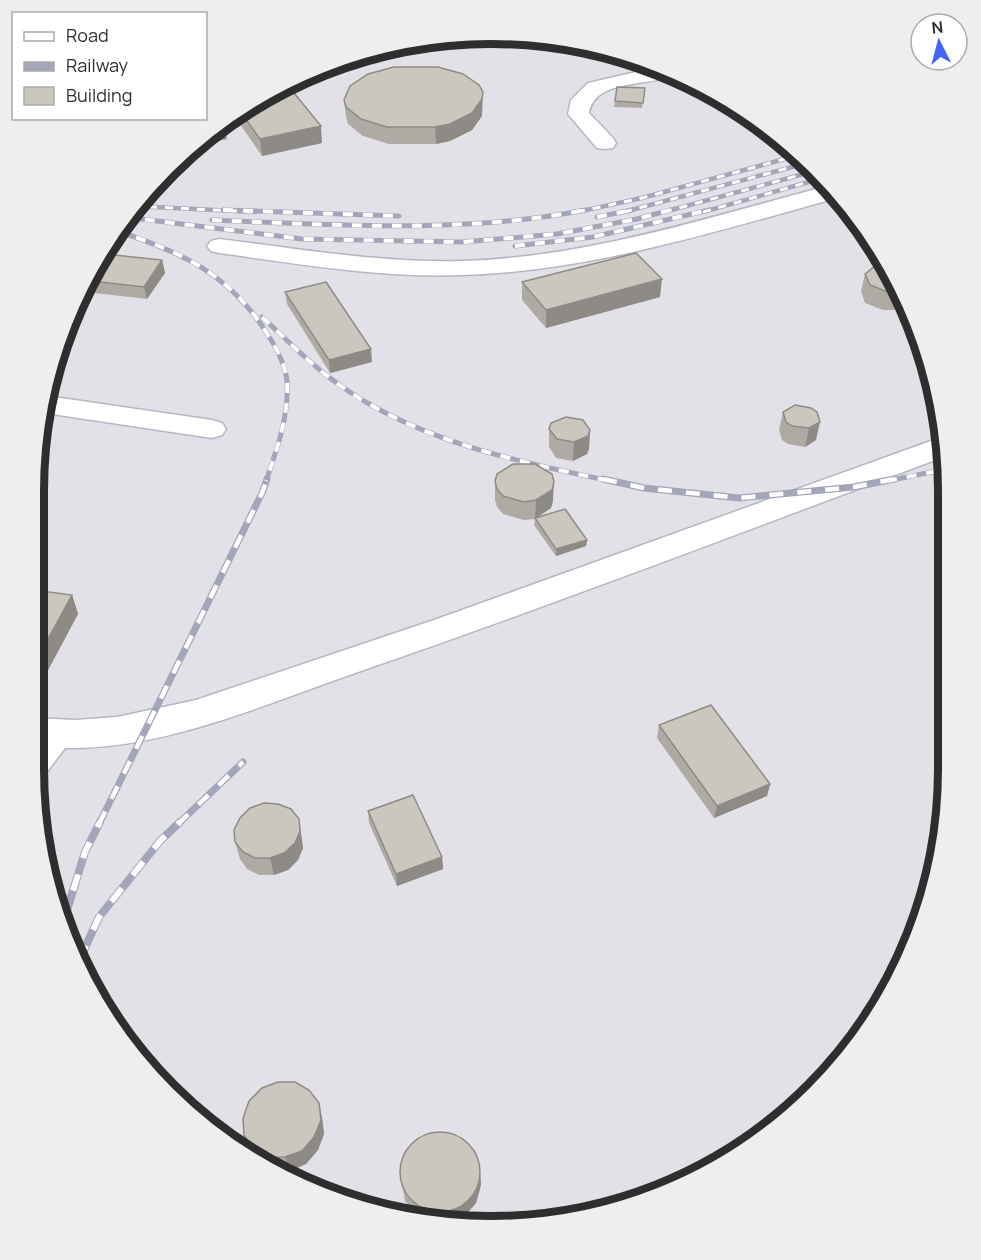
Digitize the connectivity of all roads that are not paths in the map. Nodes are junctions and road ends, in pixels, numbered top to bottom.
1 (653, 74) edge
2 (605, 143) dead end
3 (825, 194) edge
4 (219, 246) dead end
5 (52, 404) edge
6 (212, 429) dead end
7 (936, 449) edge
8 (44, 733) edge

1 - 2 lane
3 - 4 lane
5 - 6 lane
7 - 8 lane

